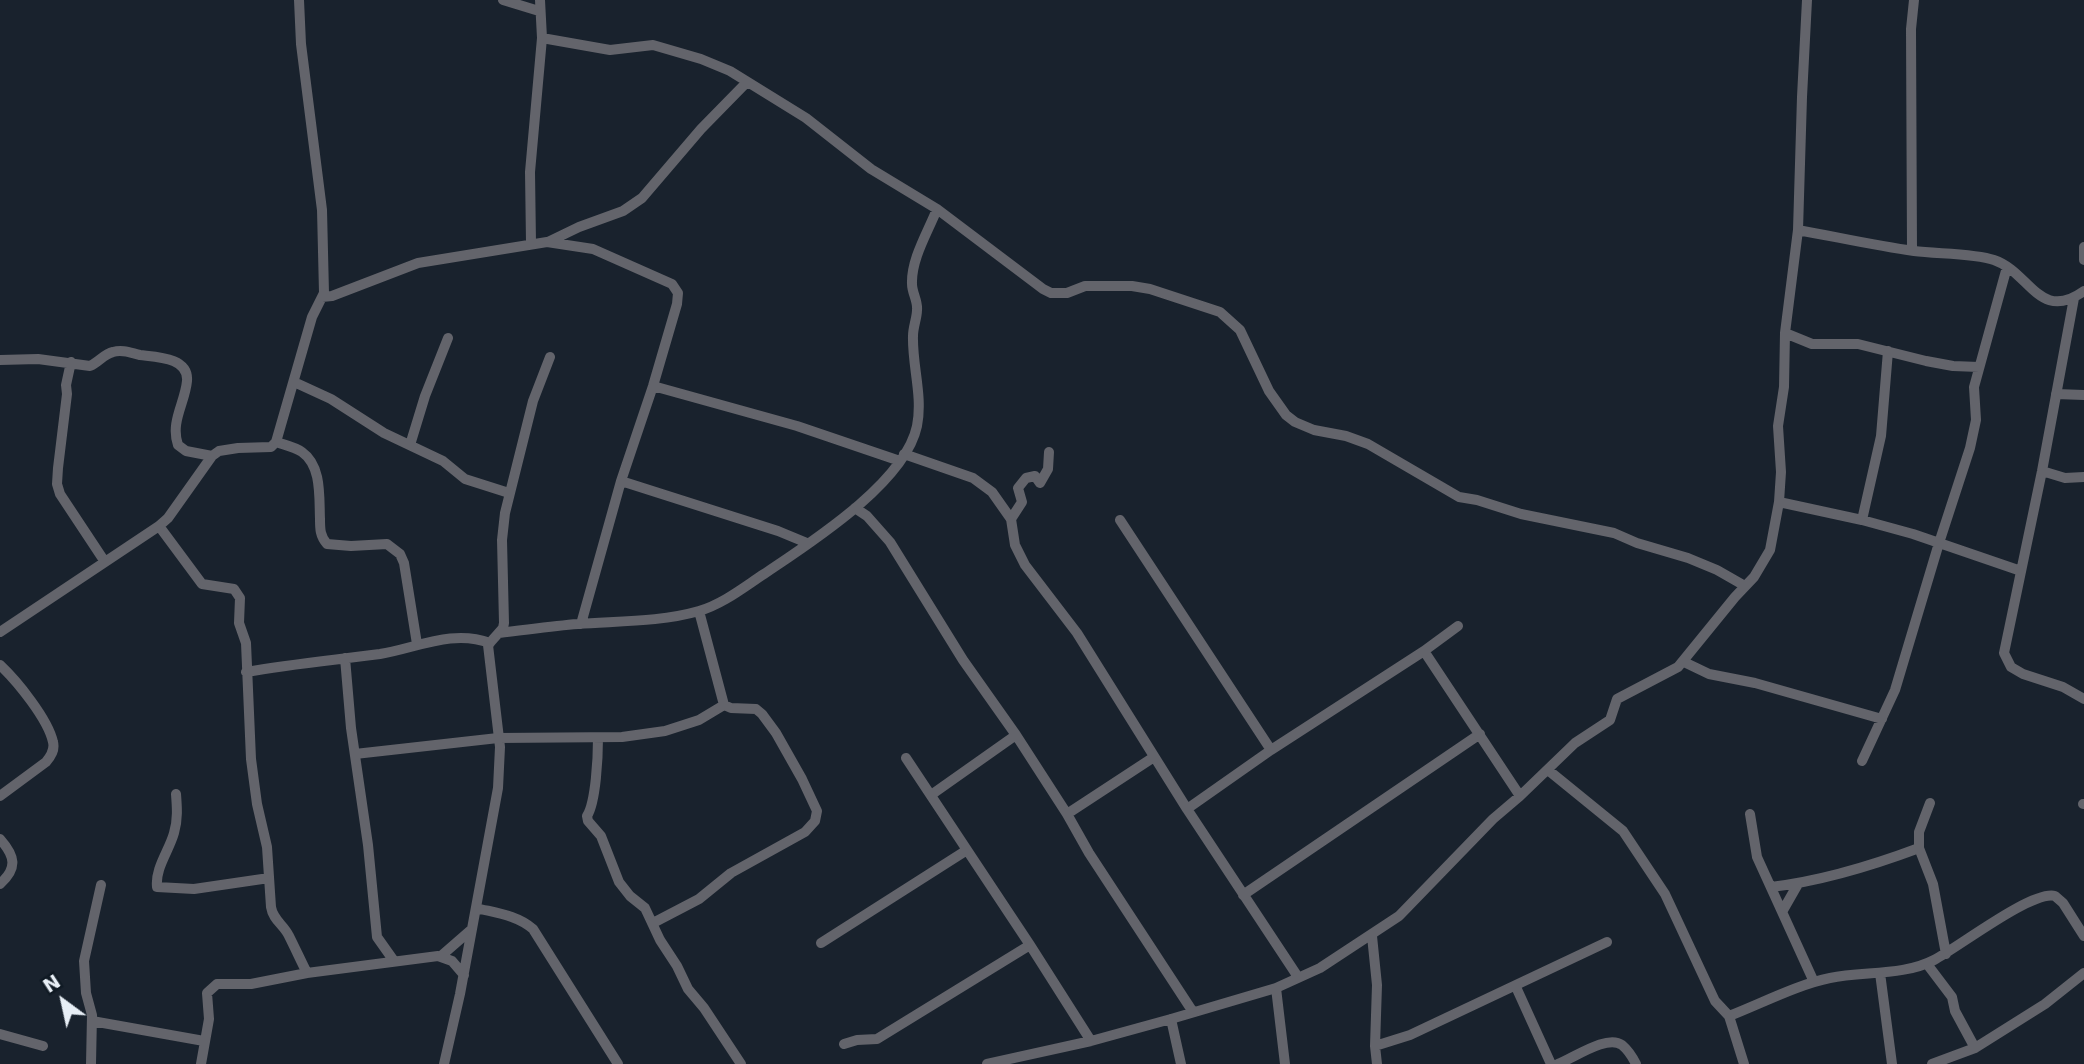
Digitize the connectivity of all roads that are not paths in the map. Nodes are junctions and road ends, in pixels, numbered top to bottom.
1 (299, 0) edge
2 (503, 0) edge
3 (1807, 0) edge
4 (1914, 0) edge
5 (539, 5) edge
6 (542, 38) junction
7 (747, 82) junction
8 (937, 209) junction
9 (1798, 230) junction
10 (547, 242) junction
11 (531, 243) junction
12 (2084, 247) edge
13 (1912, 250) junction
14 (2084, 260) edge
15 (2007, 267) junction
16 (2084, 291) edge
17 (322, 297) junction
18 (2074, 298) junction
19 (1785, 333) junction
20 (448, 338) dead end
21 (1888, 351) junction
22 (550, 356) dead end
23 (0, 360) edge
24 (71, 362) junction
25 (1979, 367) junction
26 (294, 382) junction
27 (653, 386) junction
28 (2056, 394) junction
29 (2084, 395) edge
30 (276, 442) junction
31 (410, 445) junction
32 (1049, 452) dead end
33 (212, 456) junction
34 (902, 457) junction
35 (2042, 471) junction
36 (2084, 477) edge
37 (621, 481) junction
38 (509, 494) junction
39 (1779, 502) junction
40 (855, 508) junction
41 (1011, 519) junction
42 (1120, 520) dead end
43 (1862, 520) junction
44 (159, 526) junction
45 (807, 543) junction
46 (1938, 543) junction
47 (105, 562) junction
48 (2021, 571) junction
49 (1745, 586) junction
50 (699, 611) junction
51 (582, 624) junction
52 (1458, 626) dead end
53 (0, 632) edge
54 (499, 633) junction
55 (490, 643) junction
56 (417, 644) junction
57 (1424, 651) junction
58 (345, 658) junction
59 (1684, 662) junction
60 (0, 665) edge
61 (246, 672) junction
62 (2084, 699) edge
63 (724, 705) junction
64 (1882, 719) junction
65 (1480, 734) junction
66 (1016, 735) junction
67 (498, 738) junction
68 (598, 738) junction
69 (1271, 750) junction
70 (355, 754) junction
71 (1154, 757) junction
72 (906, 758) dead end
73 (1862, 761) dead end
74 (1548, 770) junction
75 (176, 793) dead end
76 (931, 795) junction
77 (0, 796) edge
78 (1520, 796) junction
79 (1930, 803) dead end
80 (1187, 809) junction
81 (1067, 814) junction
82 (1750, 814) dead end
83 (0, 839) edge
84 (1919, 848) junction
85 (967, 850) junction
86 (269, 878) junction
87 (0, 884) edge
88 (1798, 884) junction
89 (101, 885) dead end
90 (1771, 887) junction
91 (1243, 895) junction
92 (476, 908) junction
93 (1782, 912) junction
94 (653, 923) junction
95 (472, 929) junction
96 (1371, 936) junction
97 (2084, 936) edge
98 (1607, 942) dead end
99 (821, 943) dead end
100 (1030, 946) junction
101 (1946, 954) junction
102 (441, 956) junction
103 (394, 961) junction
104 (1927, 964) junction
105 (307, 973) junction
106 (1880, 973) junction
107 (2084, 973) edge
108 (464, 975) junction
109 (1298, 977) junction
110 (1814, 982) junction
111 (1516, 987) junction
112 (1276, 988) junction
113 (1193, 1012) junction
114 (1730, 1016) junction
115 (1171, 1019) junction
116 (92, 1021) junction
117 (0, 1034) edge
118 (204, 1041) junction
119 (1091, 1041) junction
120 (844, 1044) dead end
121 (43, 1046) dead end
122 (1375, 1046) junction
123 (1975, 1048) junction
124 (91, 1064) edge
125 (201, 1064) edge
126 (444, 1064) edge
127 (618, 1064) edge
128 (741, 1064) edge
129 (987, 1064) edge
130 (1181, 1064) edge
131 (1285, 1064) edge
132 (1377, 1064) edge
133 (1551, 1064) edge
134 (1558, 1064) edge
135 (1636, 1064) edge
136 (1744, 1064) edge
137 (1892, 1064) edge
138 (1932, 1064) edge

1 - 17 street
2 - 5 street
3 - 9 street
4 - 13 street
5 - 6 street
6 - 7 street
6 - 11 street
7 - 8 street
7 - 10 street
8 - 34 street
8 - 49 street
9 - 13 street
9 - 19 street
10 - 11 street
10 - 27 street
11 - 17 street
12 - 14 street
13 - 15 street
15 - 18 street
15 - 25 street
16 - 18 street
17 - 26 street
18 - 28 street
19 - 21 street
19 - 39 street
20 - 31 street
21 - 25 street
21 - 43 street
22 - 38 street
23 - 24 street
24 - 33 street
24 - 47 street
25 - 46 street
26 - 30 street
26 - 31 street
27 - 34 street
27 - 37 street
28 - 29 street
28 - 35 street
30 - 33 street
30 - 56 street
31 - 38 street
32 - 41 street
33 - 44 street
34 - 40 street
34 - 41 street
35 - 36 street
35 - 48 street
37 - 45 street
37 - 51 street
38 - 54 street
39 - 43 street
39 - 49 street
40 - 45 street
40 - 66 street
41 - 71 street
42 - 69 street
43 - 46 street
44 - 47 street
44 - 61 street
45 - 50 street
46 - 48 street
46 - 64 street
47 - 53 street
48 - 62 street
49 - 59 street
50 - 51 street
50 - 63 street
51 - 54 street
52 - 57 street
54 - 55 street
55 - 56 street
55 - 67 street
56 - 58 street
57 - 65 street
57 - 69 street
58 - 61 street
58 - 70 street
59 - 64 street
59 - 74 street
60 - 77 street
61 - 86 street
63 - 68 street
63 - 94 street
64 - 73 street
65 - 78 street
65 - 91 street
66 - 76 street
66 - 81 street
67 - 68 street
67 - 70 street
67 - 92 street
68 - 94 street
69 - 80 street
70 - 103 street
71 - 80 street
71 - 81 street
72 - 76 street
74 - 78 street
74 - 114 street
75 - 86 street
76 - 85 street
78 - 96 street
79 - 84 street
80 - 91 street
81 - 113 street
82 - 90 street
83 - 87 street
84 - 88 street
84 - 101 street
85 - 99 street
85 - 100 street
86 - 105 street
88 - 90 street
88 - 93 street
89 - 116 street
90 - 93 street
91 - 109 street
92 - 95 street
92 - 127 street
93 - 110 street
94 - 128 street
95 - 102 street
95 - 108 street
96 - 109 street
96 - 122 street
97 - 101 street
98 - 111 street
100 - 119 street
100 - 120 street
101 - 104 street
102 - 103 street
102 - 108 street
103 - 105 street
104 - 106 street
104 - 123 street
105 - 118 street
106 - 110 street
106 - 137 street
107 - 123 street
108 - 126 street
109 - 112 street
110 - 114 street
111 - 122 street
111 - 133 street
112 - 113 street
112 - 131 street
113 - 115 street
114 - 136 street
115 - 119 street
115 - 130 street
116 - 118 street
116 - 124 street
117 - 121 street
118 - 125 street
119 - 129 street
122 - 132 street
123 - 138 street
134 - 135 street

